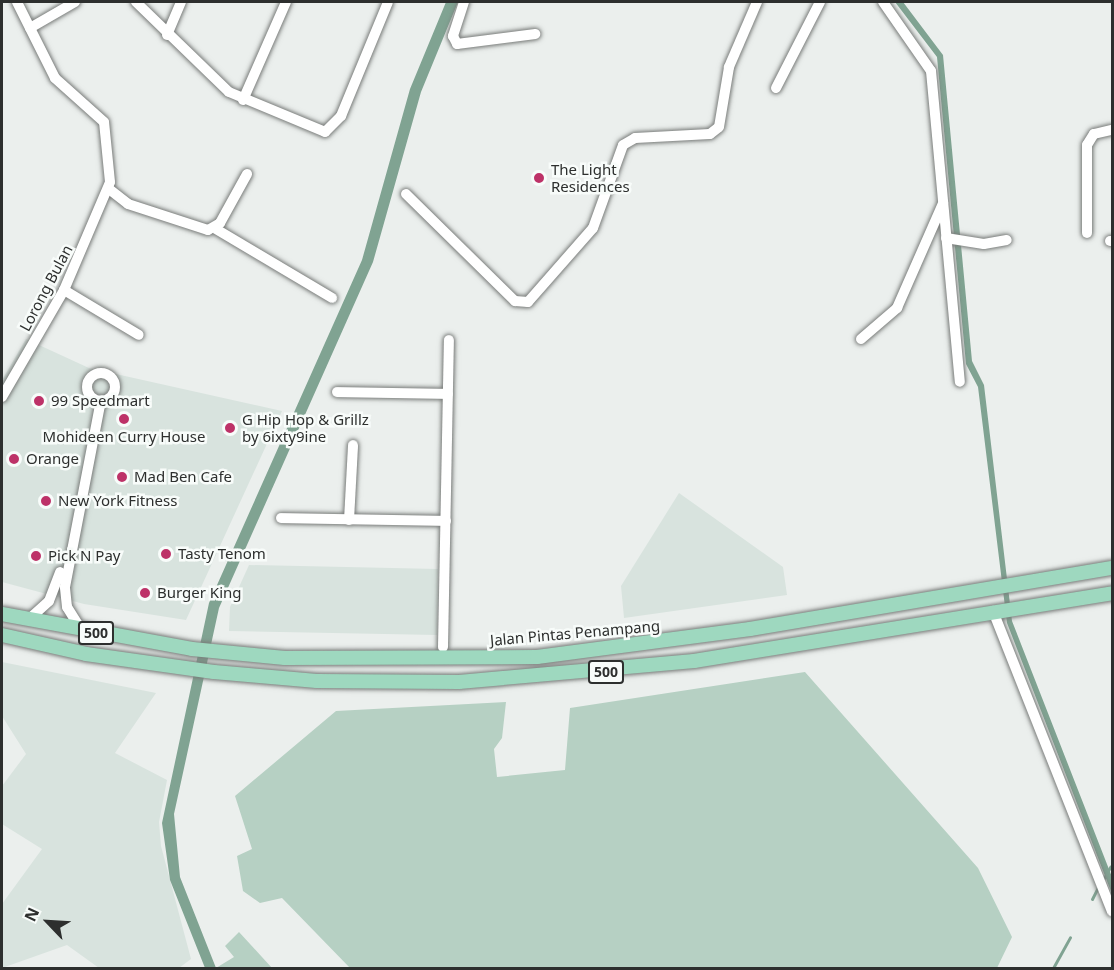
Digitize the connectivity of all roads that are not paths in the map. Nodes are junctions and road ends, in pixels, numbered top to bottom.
1 (17, 2) edge
2 (75, 2) edge
3 (136, 2) edge
4 (181, 2) edge
5 (286, 2) edge
6 (388, 2) edge
7 (464, 2) edge
8 (757, 2) edge
9 (820, 2) edge
10 (883, 2) edge
11 (30, 28) junction
12 (535, 34) dead end
13 (167, 35) junction
14 (776, 88) dead end
15 (243, 100) junction
16 (1113, 130) edge
17 (247, 174) dead end
18 (109, 189) junction
19 (406, 194) dead end
20 (943, 203) junction
21 (216, 229) junction
22 (1087, 232) dead end
23 (946, 238) junction
24 (1007, 240) dead end
25 (64, 290) junction
26 (332, 298) dead end
27 (139, 335) dead end
28 (861, 339) dead end
29 (449, 340) dead end
30 (960, 382) dead end
31 (337, 392) dead end
32 (448, 394) junction
33 (2, 397) edge
34 (353, 445) dead end
35 (281, 518) dead end
36 (349, 520) junction
37 (446, 521) junction
38 (1113, 568) edge
39 (1113, 592) edge
40 (994, 611) junction
41 (2, 614) edge
42 (28, 620) junction
43 (82, 631) junction
44 (2, 636) edge
45 (443, 647) junction
46 (474, 659) junction
47 (382, 660) junction
48 (1113, 911) edge

1 - 11 street, Lorong Bulan
2 - 11 street
3 - 13 street
4 - 13 street
5 - 15 street
6 - 15 street
7 - 12 street
8 - 19 street
9 - 14 street
10 - 20 street
11 - 18 street, Lorong Bulan
13 - 15 street
16 - 22 street
17 - 21 street
18 - 21 street
18 - 25 street, Lorong Bulan
20 - 23 street
20 - 28 street
21 - 26 street
23 - 24 street
23 - 30 street
25 - 27 street
25 - 33 street, Lorong Bulan
29 - 32 street
31 - 32 street
32 - 37 street
34 - 36 street
35 - 36 street
36 - 37 street
37 - 45 street
38 - 46 main road, Jalan Pintas Penampang / 500
39 - 40 main road, 500
40 - 44 main road, 500
40 - 48 street
41 - 42 main road, Jalan Pintas Penampang / 500
42 - 43 main road, Jalan Pintas Penampang / 500
42 - 43 street
43 - 47 main road, Jalan Pintas Penampang / 500
45 - 46 street
45 - 47 street
46 - 47 main road, Jalan Pintas Penampang / 500

